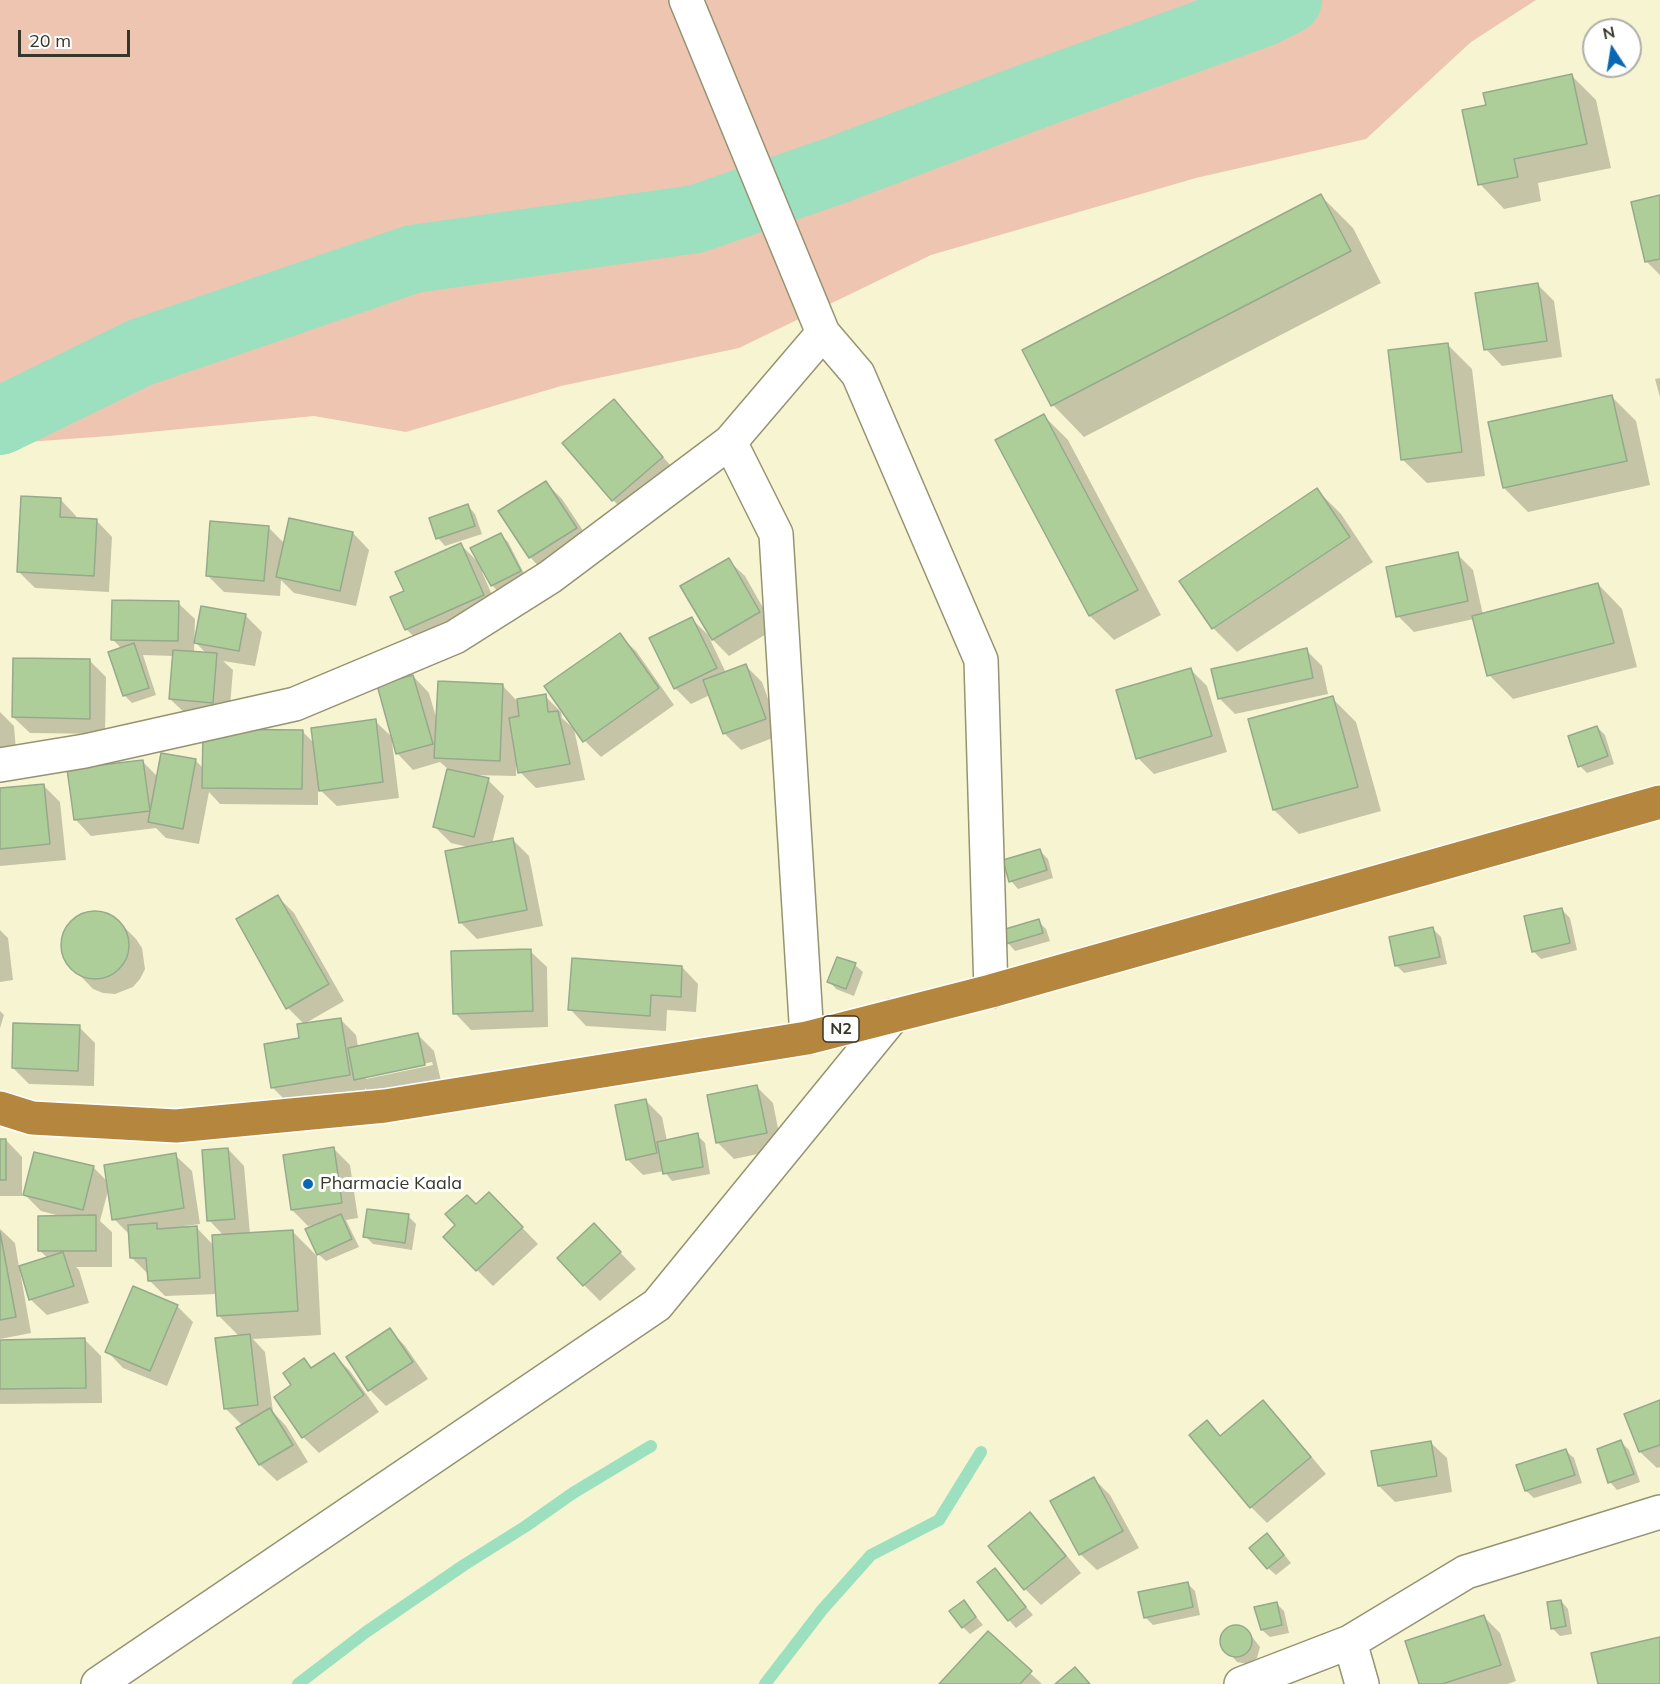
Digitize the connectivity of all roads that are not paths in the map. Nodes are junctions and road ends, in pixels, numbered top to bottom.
1 (686, 0) edge
2 (823, 333) junction
3 (730, 442) junction
4 (0, 765) edge
5 (1660, 802) edge
6 (991, 991) junction
7 (893, 1016) junction
8 (807, 1038) junction
9 (0, 1108) edge
10 (1660, 1512) edge
11 (1350, 1642) junction
12 (98, 1684) edge
13 (1241, 1684) edge
14 (1362, 1684) edge

1 - 2 street
2 - 3 street
2 - 6 street
3 - 4 street
3 - 8 street
5 - 6 highway, N2
6 - 7 highway, N2
7 - 8 highway, N2
7 - 12 street
8 - 9 highway, N2
10 - 11 street
11 - 13 street
11 - 14 street

